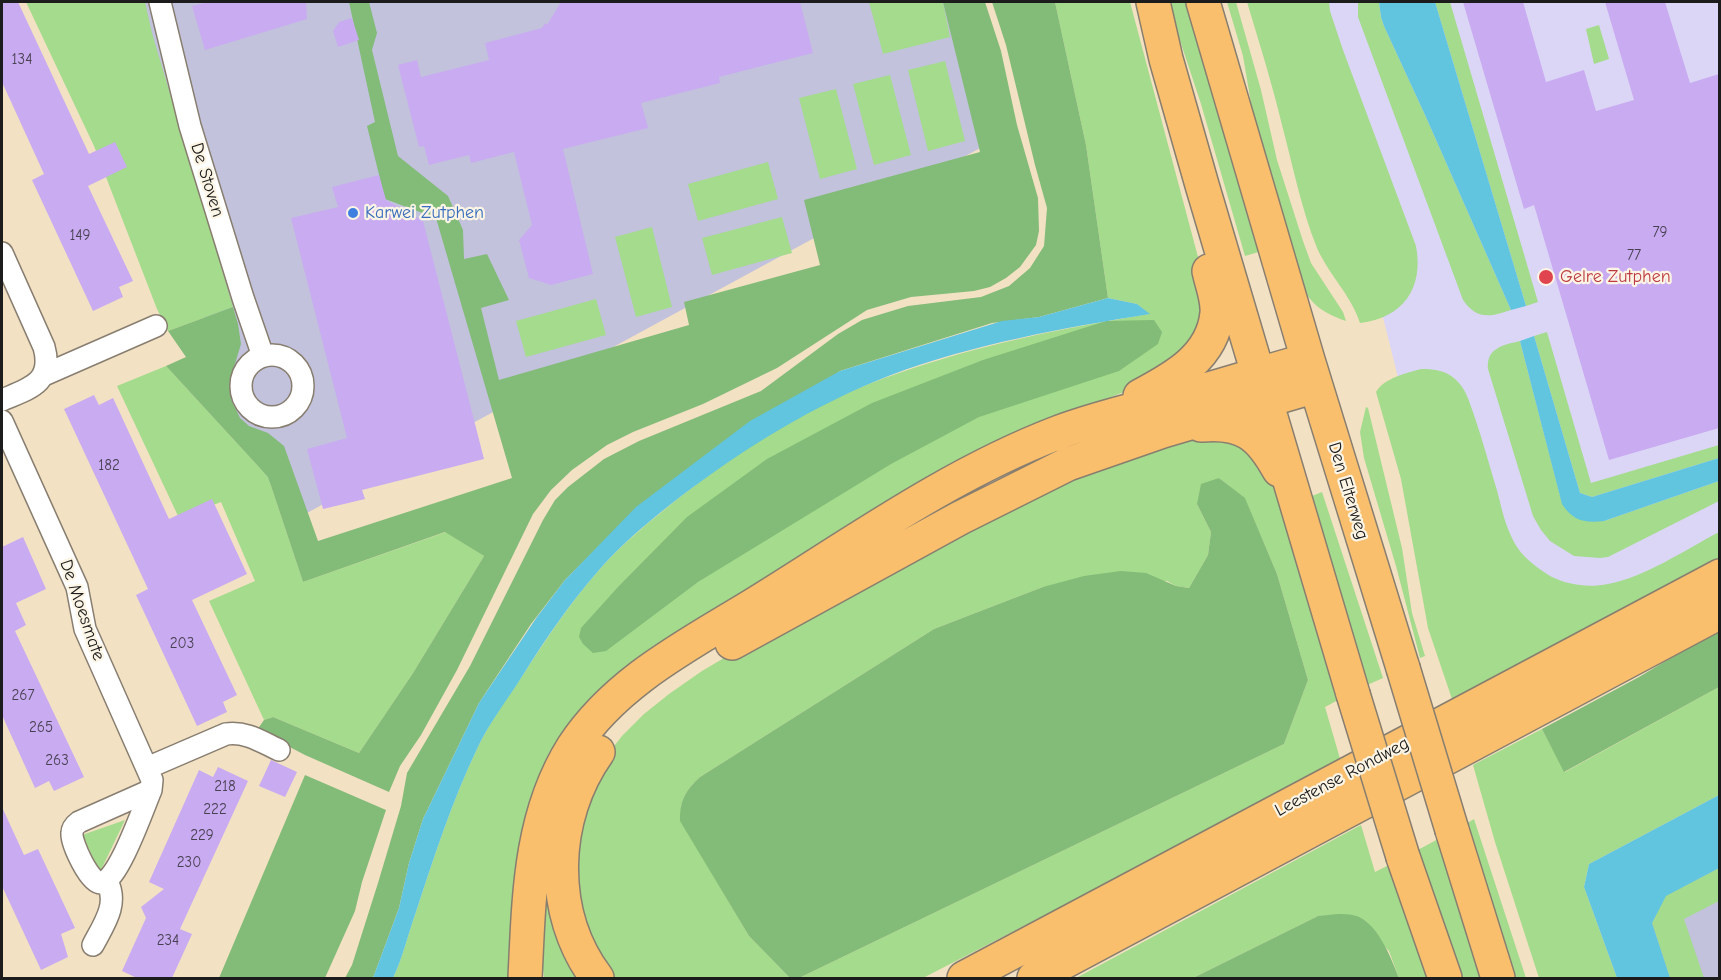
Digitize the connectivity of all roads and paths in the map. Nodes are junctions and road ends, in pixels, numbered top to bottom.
1 (160, 2) edge
2 (1135, 2) edge
3 (1153, 2) edge
4 (1203, 2) edge
5 (2, 253) edge
6 (156, 326) dead end
7 (263, 356) dead end
8 (1312, 373) junction
9 (44, 375) junction
10 (1262, 387) junction
11 (2, 400) edge
12 (2, 421) edge
13 (1093, 421) junction
14 (1164, 430) junction
15 (1298, 513) junction
16 (1719, 576) edge
17 (1719, 612) edge
18 (279, 750) dead end
19 (147, 768) junction
20 (151, 790) junction
21 (107, 881) junction
22 (93, 945) dead end
23 (525, 978) edge
24 (597, 978) edge
25 (964, 978) edge
26 (1034, 978) edge
27 (1445, 978) edge
28 (1498, 978) edge

1 - 7 street, De Stoven
2 - 13 main road
3 - 10 main road
4 - 8 main road, Den Elterweg
5 - 9 street
6 - 9 street
8 - 10 main road
8 - 28 main road, Den Elterweg, bridge
9 - 11 street
10 - 13 main road
10 - 14 main road
10 - 15 main road
12 - 19 street, De Moesmate
13 - 23 main road
14 - 15 main road
14 - 24 main road
15 - 27 main road, bridge
16 - 25 main road, Leestense Rondweg
17 - 26 main road, Leestense Rondweg
18 - 19 street
19 - 20 street, De Moesmate
20 - 21 street
20 - 21 street
21 - 22 street

